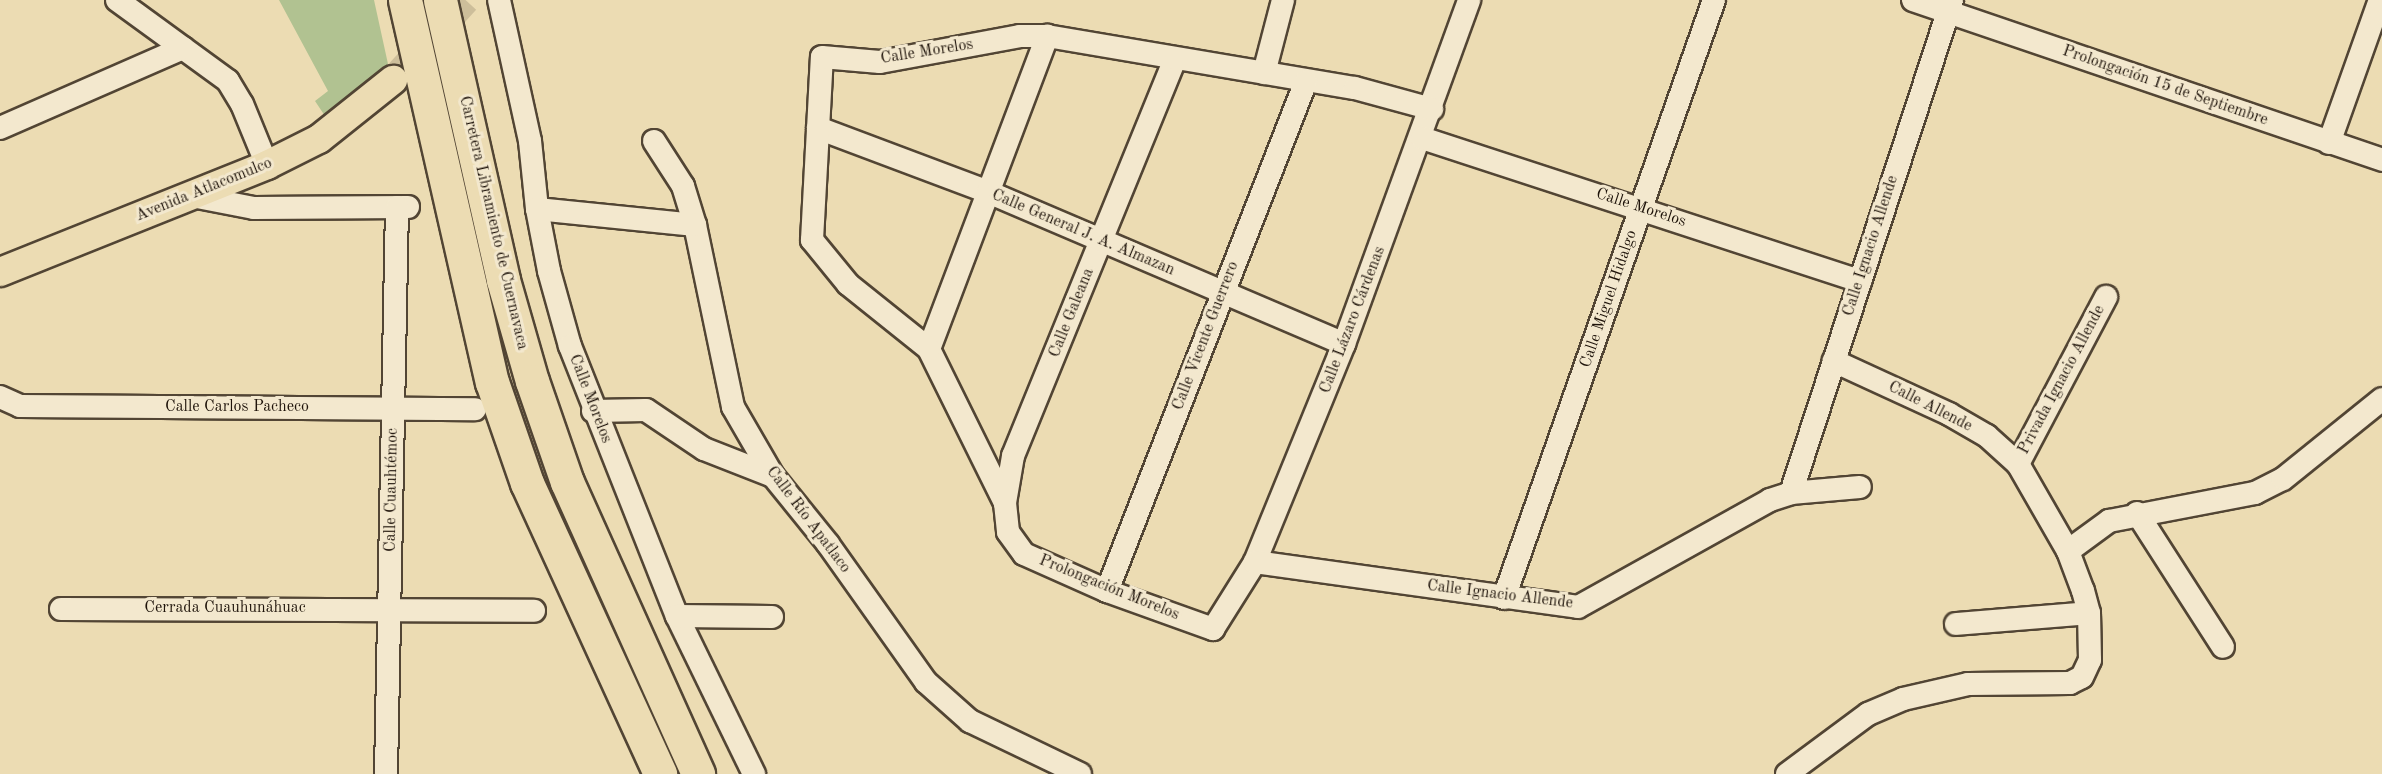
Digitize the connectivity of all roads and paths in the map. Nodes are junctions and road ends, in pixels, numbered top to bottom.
1 (117, 0) edge
2 (405, 0) edge
3 (440, 0) edge
4 (498, 0) edge
5 (1283, 0) edge
6 (1469, 0) edge
7 (1714, 0) edge
8 (1913, 0) edge
9 (2380, 0) edge
10 (1950, 5) edge
11 (1047, 36) junction
12 (183, 48) junction
13 (1175, 59) junction
14 (1264, 74) junction
15 (393, 80) tunnel mouth
16 (1306, 81) junction
17 (1432, 110) junction
18 (0, 128) edge
19 (818, 128) junction
20 (1422, 138) junction
21 (654, 141) dead end
22 (2329, 143) junction
23 (2382, 160) edge
24 (267, 165) junction
25 (988, 192) junction
26 (192, 196) junction
27 (1642, 207) junction
28 (537, 209) junction
29 (695, 225) junction
30 (1101, 240) junction
31 (0, 272) edge
32 (1860, 281) junction
33 (1223, 293) junction
34 (2106, 297) dead end
35 (1344, 344) junction
36 (928, 349) junction
37 (1834, 361) junction
38 (0, 398) edge
39 (2382, 399) edge
40 (393, 408) junction
41 (475, 409) dead end
42 (593, 411) junction
43 (2018, 464) junction
44 (773, 476) junction
45 (1860, 488) dead end
46 (1791, 493) junction
47 (1005, 503) junction
48 (2137, 513) junction
49 (2068, 551) junction
50 (1255, 562) junction
51 (1107, 591) junction
52 (1504, 598) junction
53 (390, 608) junction
54 (61, 609) dead end
55 (534, 611) dead end
56 (2089, 613) junction
57 (677, 616) junction
58 (772, 617) dead end
59 (1956, 624) dead end
60 (1213, 629) joint
61 (2223, 647) dead end
62 (386, 774) edge
63 (660, 774) edge
64 (698, 774) edge
65 (754, 774) edge
66 (1080, 774) edge
67 (1787, 774) edge

1 - 12 street
2 - 63 highway
3 - 64 highway, Carretera Libramiento de Cuernavaca
4 - 28 street, Calle Morelos
5 - 14 street
6 - 17 street, Calle Lázaro Cárdenas
7 - 27 street, Calle Miguel Hidalgo
8 - 10 street, Prolongación 15 de Septiembre
9 - 22 street
10 - 22 street, Prolongación 15 de Septiembre
10 - 32 street, Calle Ignacio Allende
11 - 13 street, Calle Morelos
11 - 19 street, Calle Morelos
11 - 25 street
12 - 18 street
12 - 24 street
13 - 14 street, Calle Morelos
13 - 30 street, Calle Galeana
14 - 16 street, Calle Morelos
15 - 24 main road, Avenida Atlacomulco
16 - 17 street, Calle Morelos
16 - 33 street, Calle Vicente Guerrero
17 - 20 street, Calle Lázaro Cárdenas
19 - 25 street, Calle General J. A. Almazan
19 - 36 street, Calle Morelos
20 - 27 street, Calle Morelos
20 - 35 street, Calle Lázaro Cárdenas
21 - 29 street, Calle Río Apatlaco
22 - 23 street, Prolongación 15 de Septiembre
24 - 26 main road, Avenida Atlacomulco
25 - 30 street, Calle General J. A. Almazan
25 - 36 street
26 - 31 main road, Avenida Atlacomulco
26 - 40 street, Calle Cuauhtémoc
27 - 32 street, Calle Morelos
27 - 52 street, Calle Miguel Hidalgo
28 - 29 street
28 - 42 street, Calle Morelos
29 - 44 street, Calle Río Apatlaco
30 - 33 street, Calle General J. A. Almazan
30 - 47 street, Calle Galeana
32 - 37 street, Calle Ignacio Allende
33 - 35 street, Calle General J. A. Almazan
33 - 51 street, Calle Vicente Guerrero
34 - 43 street, Privada Ignacio Allende
35 - 50 street, Calle Lázaro Cárdenas
36 - 47 street, Calle Morelos
37 - 43 street, Calle Allende
37 - 46 street, Calle Ignacio Allende
38 - 40 street, Calle Carlos Pacheco
39 - 48 street
40 - 41 street, Calle Carlos Pacheco
40 - 53 street, Calle Cuauhtémoc
42 - 44 street
42 - 57 street, Calle Morelos
43 - 49 street
44 - 66 street, Calle Río Apatlaco
45 - 46 street, Calle Ignacio Allende
46 - 52 street, Calle Ignacio Allende
47 - 51 street, Prolongación Morelos
48 - 49 street
48 - 61 street
49 - 56 street
50 - 52 street, Calle Ignacio Allende
50 - 60 street, Calle Lázaro Cárdenas
51 - 60 street, Prolongación Morelos
53 - 54 street, Cerrada Cuauhunáhuac
53 - 55 street, Cerrada Cuauhunáhuac
53 - 62 street, Calle Cuauhtémoc
56 - 59 street
56 - 67 street
57 - 58 street
57 - 65 street, Calle Morelos

